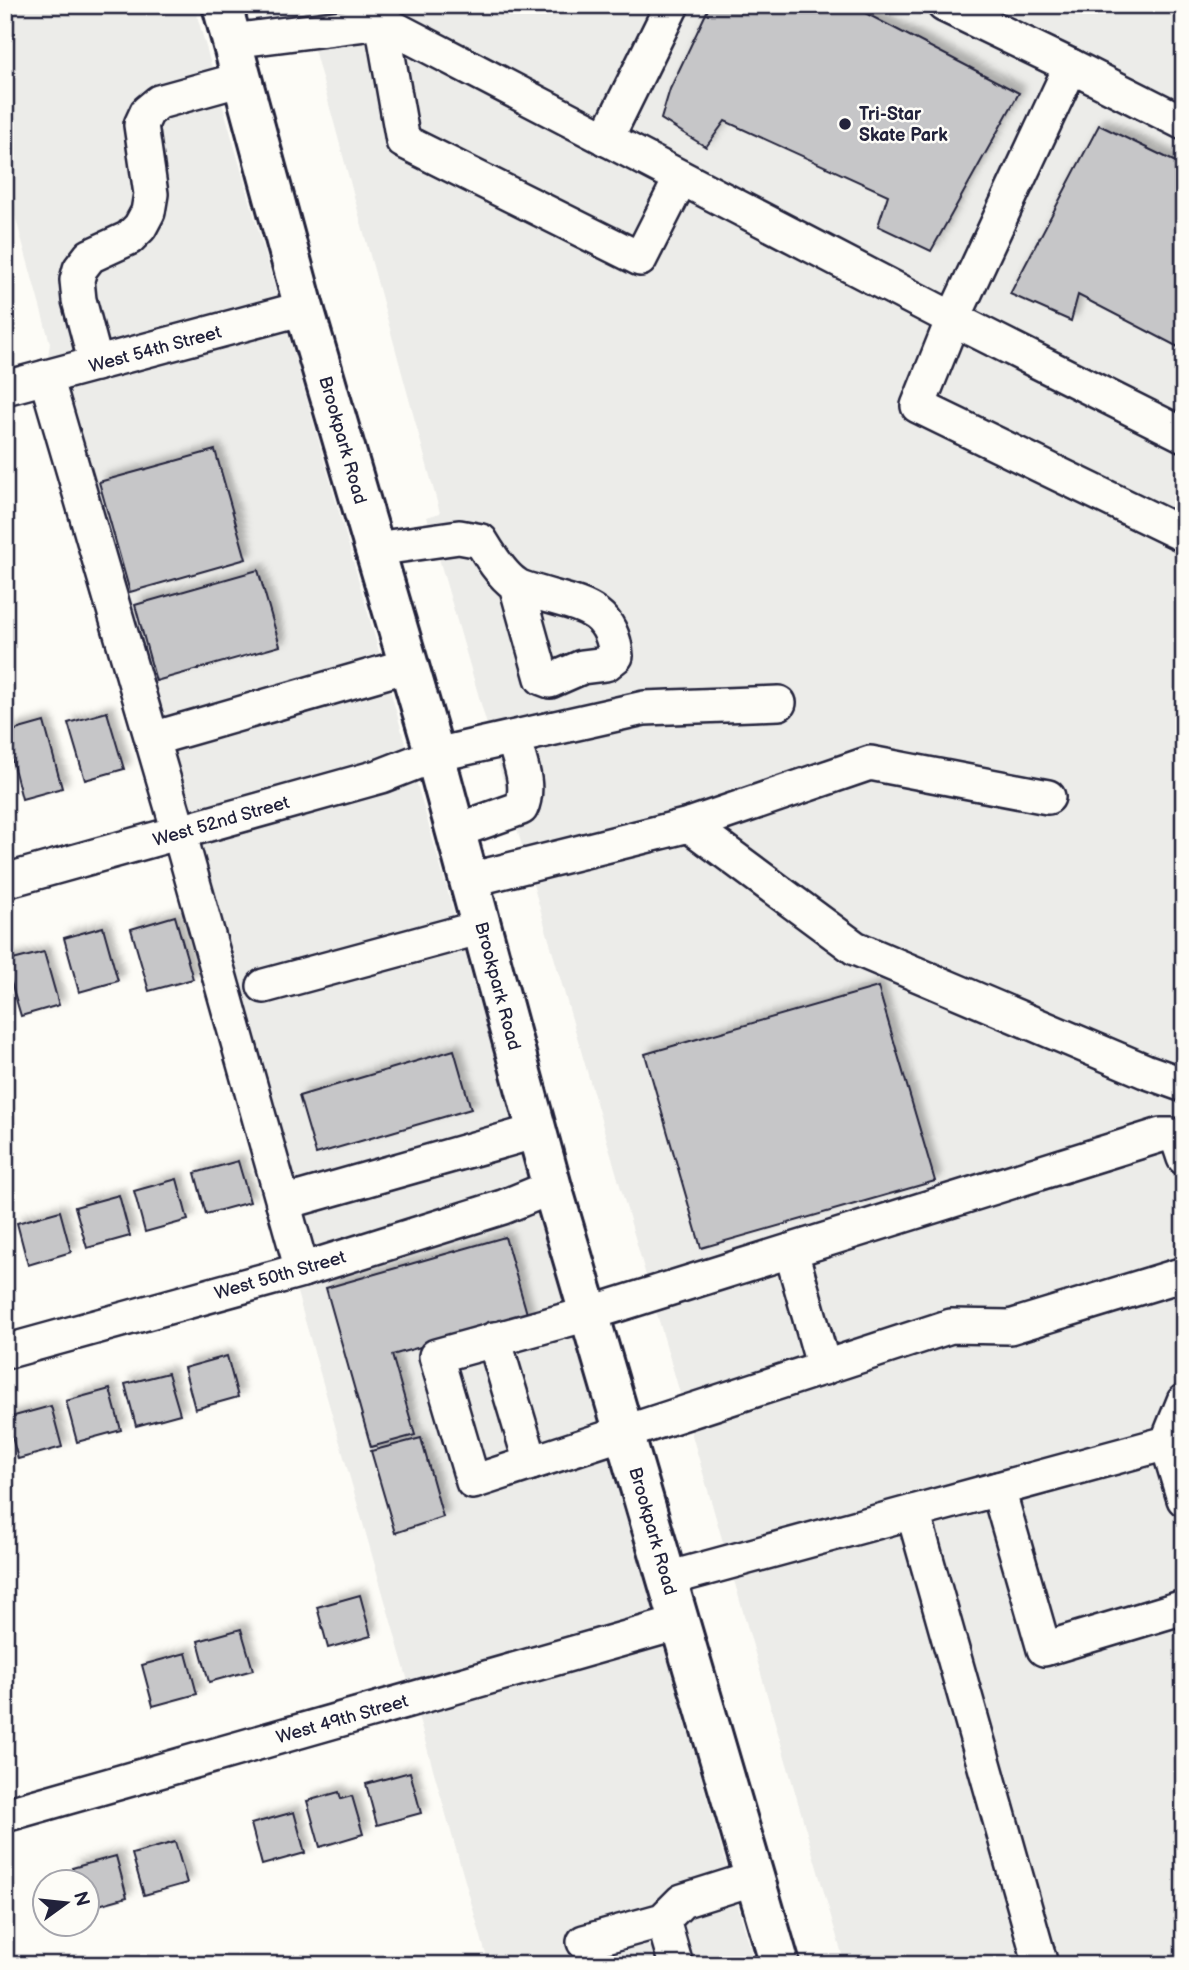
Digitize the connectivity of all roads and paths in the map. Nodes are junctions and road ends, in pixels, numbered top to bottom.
1 (672, 5) edge
2 (944, 5) edge
3 (376, 13) edge
4 (226, 23) edge
5 (1072, 66) junction
6 (242, 79) junction
7 (1184, 123) edge
8 (606, 139) junction
9 (681, 178) junction
10 (304, 308) junction
11 (953, 319) junction
12 (96, 364) junction
13 (46, 377) junction
14 (5, 388) edge
15 (1184, 435) edge
16 (1184, 535) edge
17 (375, 549) junction
18 (516, 585) dead end
19 (409, 665) junction
20 (779, 703) dead end
21 (513, 738) junction
22 (152, 739) junction
23 (435, 755) junction
24 (1048, 797) dead end
25 (689, 825) junction
26 (456, 831) junction
27 (179, 832) junction
28 (469, 880) junction
29 (5, 881) edge
30 (482, 927) junction
31 (264, 986) dead end
32 (1184, 1085) edge
33 (537, 1131) junction
34 (1184, 1158) edge
35 (552, 1187) junction
36 (283, 1203) junction
37 (791, 1251) junction
38 (302, 1270) junction
39 (1184, 1274) edge
40 (589, 1314) junction
41 (495, 1339) junction
42 (5, 1352) edge
43 (824, 1368) junction
44 (1184, 1401) edge
45 (624, 1434) junction
46 (1167, 1443) junction
47 (531, 1463) junction
48 (998, 1489) junction
49 (1184, 1499) edge
50 (913, 1512) junction
51 (667, 1579) junction
52 (1184, 1607) edge
53 (679, 1623) junction
54 (5, 1815) edge
55 (755, 1878) junction
56 (663, 1920) junction
57 (584, 1942) dead end
58 (676, 1965) edge
59 (780, 1965) edge
60 (1041, 1965) edge

1 - 8 street
2 - 5 street
3 - 4 street
3 - 8 street
3 - 9 street
4 - 6 main road, Brookpark Road
5 - 7 street
5 - 11 street
6 - 10 main road, Brookpark Road
6 - 12 street
8 - 9 street
9 - 11 street
10 - 12 street, West 54th Street
10 - 17 main road, Brookpark Road
11 - 15 street
11 - 16 street
12 - 13 street, West 54th Street
13 - 14 street, West 54th Street
13 - 22 street
17 - 18 street
17 - 19 main road, Brookpark Road
19 - 22 street
19 - 23 main road, Brookpark Road
20 - 21 street, West 52nd Street
21 - 23 street, West 52nd Street
21 - 26 street
22 - 27 street
23 - 26 main road, Brookpark Road
23 - 27 street, West 52nd Street
24 - 25 street
25 - 28 street
25 - 32 street
26 - 28 main road, Brookpark Road
27 - 29 street, West 52nd Street
27 - 36 street
28 - 30 main road, Brookpark Road
30 - 31 street
30 - 33 main road, Brookpark Road
33 - 35 main road, Brookpark Road
33 - 36 street
34 - 37 street
35 - 38 street, West 50th Street
35 - 40 main road, Brookpark Road
36 - 38 street
37 - 40 street
37 - 43 street
38 - 42 street, West 50th Street
39 - 43 street
40 - 41 street
40 - 45 main road, Brookpark Road
41 - 47 street
41 - 47 street
43 - 45 street
44 - 46 street
45 - 47 street
45 - 51 main road, Brookpark Road
46 - 48 street
46 - 49 street
48 - 50 street
48 - 52 street
50 - 51 street
50 - 60 street
51 - 53 main road, Brookpark Road
53 - 54 street, West 49th Street
53 - 55 main road, Brookpark Road
55 - 56 street
55 - 59 main road, Brookpark Road
56 - 57 street
56 - 58 street

